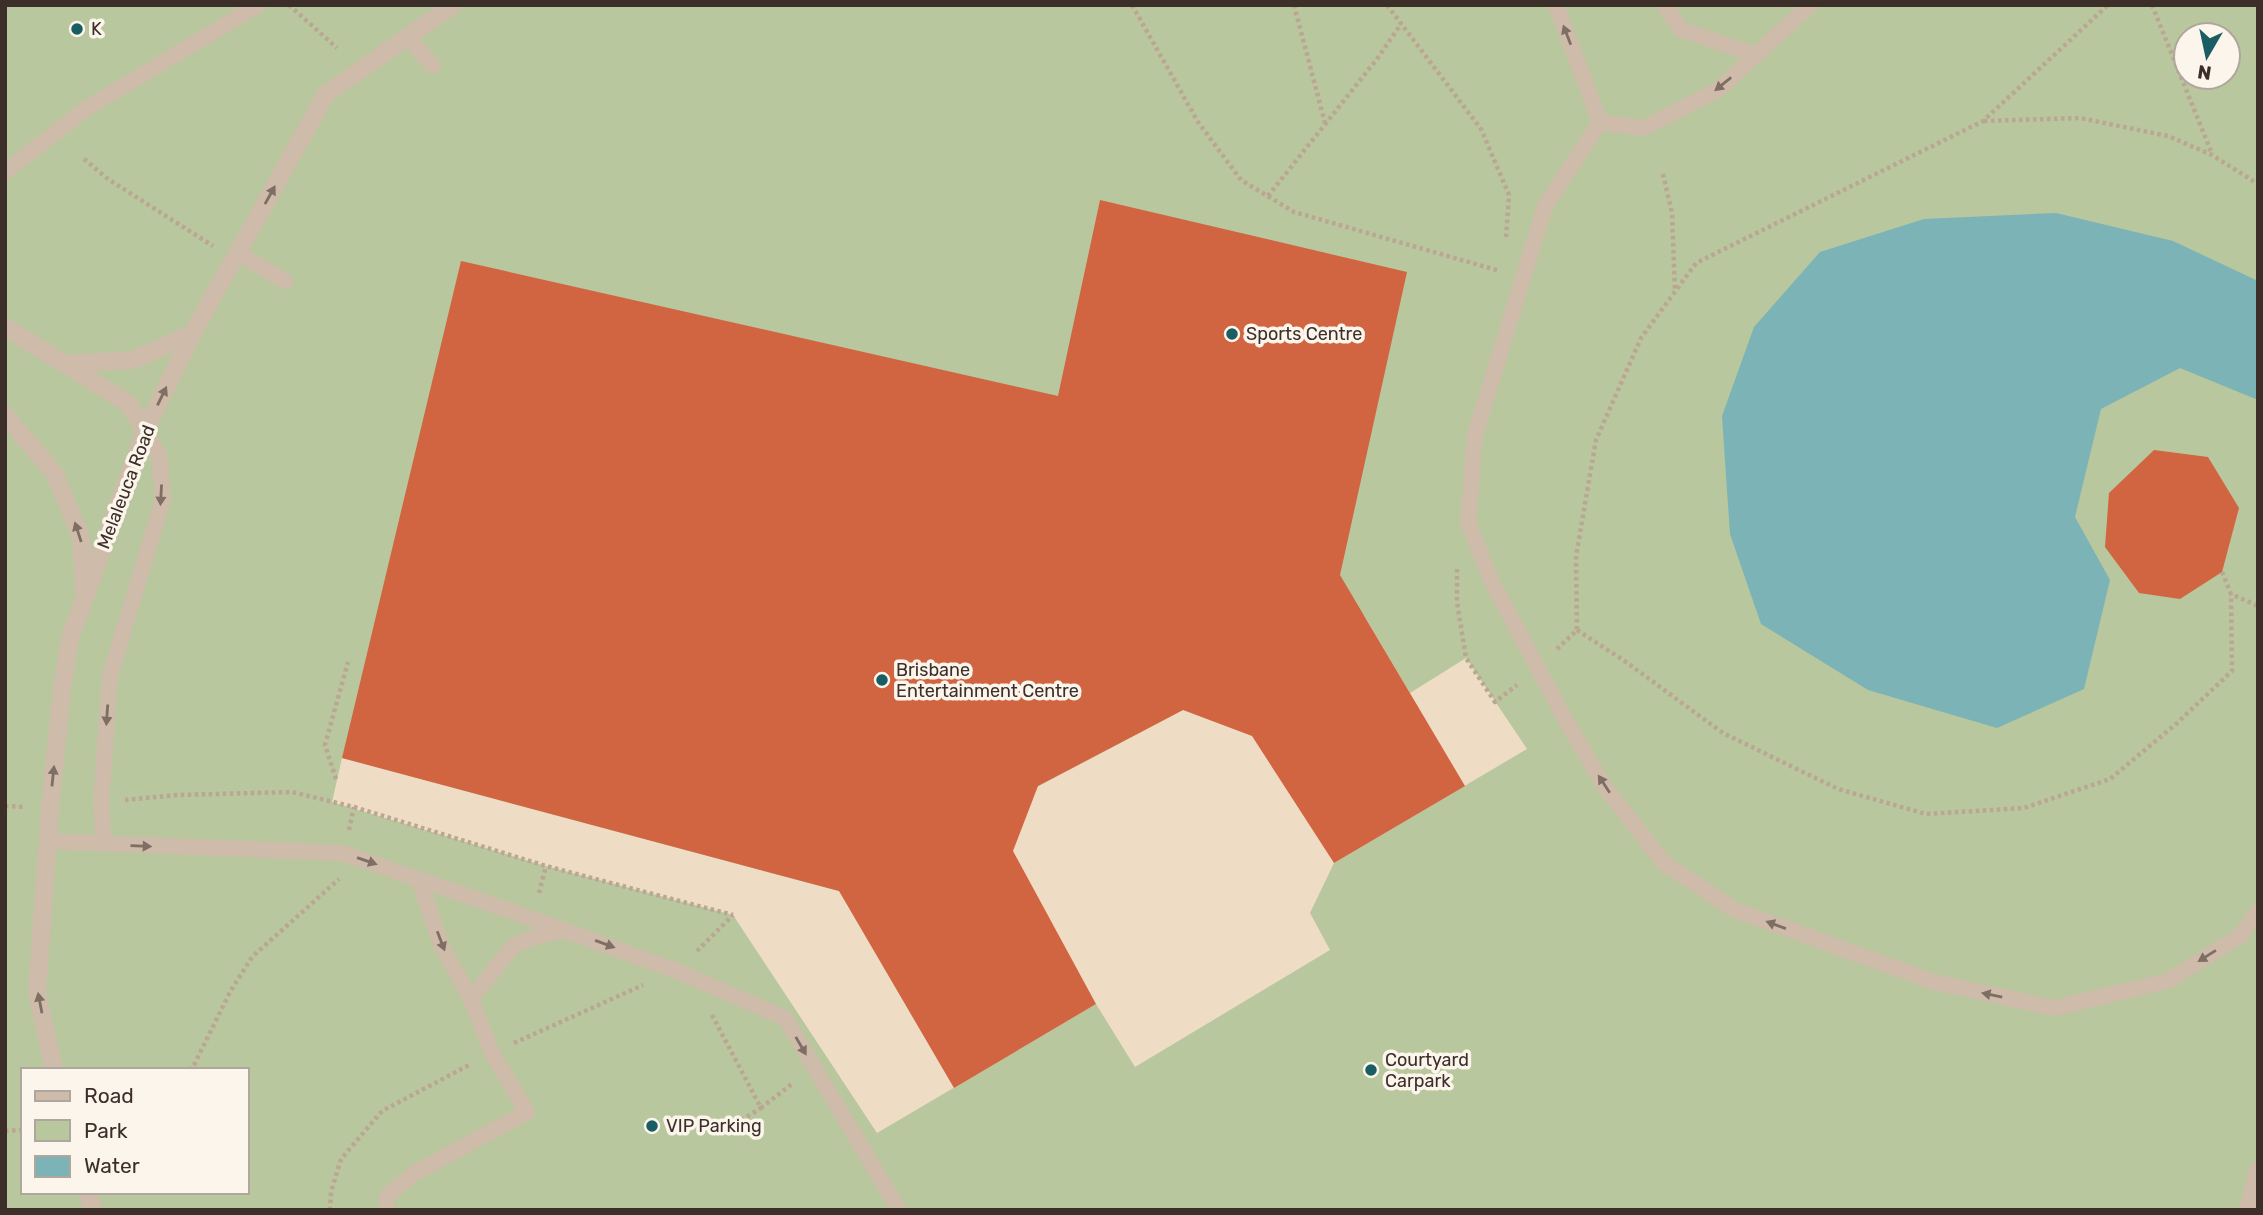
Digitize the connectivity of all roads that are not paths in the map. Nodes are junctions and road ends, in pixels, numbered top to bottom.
1 (258, 5) edge
2 (453, 5) edge
3 (1556, 5) edge
4 (1665, 5) edge
5 (1810, 5) edge
6 (408, 37) junction
7 (1756, 55) junction
8 (433, 66) dead end
9 (1600, 122) junction
10 (5, 172) edge
11 (237, 253) junction
12 (285, 281) dead end
13 (5, 327) edge
14 (192, 334) junction
15 (65, 364) junction
16 (5, 415) edge
17 (145, 432) junction
18 (84, 600) junction
19 (48, 841) junction
20 (104, 844) junction
21 (419, 880) junction
22 (2258, 911) edge
23 (564, 930) junction
24 (471, 999) junction
25 (54, 1068) edge
26 (2258, 1171) edge
27 (386, 1210) edge
28 (899, 1210) edge
29 (2248, 1210) edge

1 - 10 lane
2 - 6 street, Melaleuca Road
9 -> 3 lane
4 - 7 lane
5 - 7 lane
6 - 8 lane
11 -> 6 street, Melaleuca Road
7 -> 9 lane
22 -> 9 lane
11 - 12 lane
11 - 14 street, Melaleuca Road
13 - 15 street
14 - 15 street
17 -> 14 street, Melaleuca Road
15 - 17 street
18 -> 16 street
17 - 18 street, Melaleuca Road
17 -> 20 lane
19 -> 18 street, Melaleuca Road
19 - 20 lane
25 -> 19 street, Melaleuca Road
20 -> 21 lane
21 - 23 lane
21 -> 24 lane
23 - 24 lane
23 -> 28 lane
24 - 27 lane
26 - 29 street

